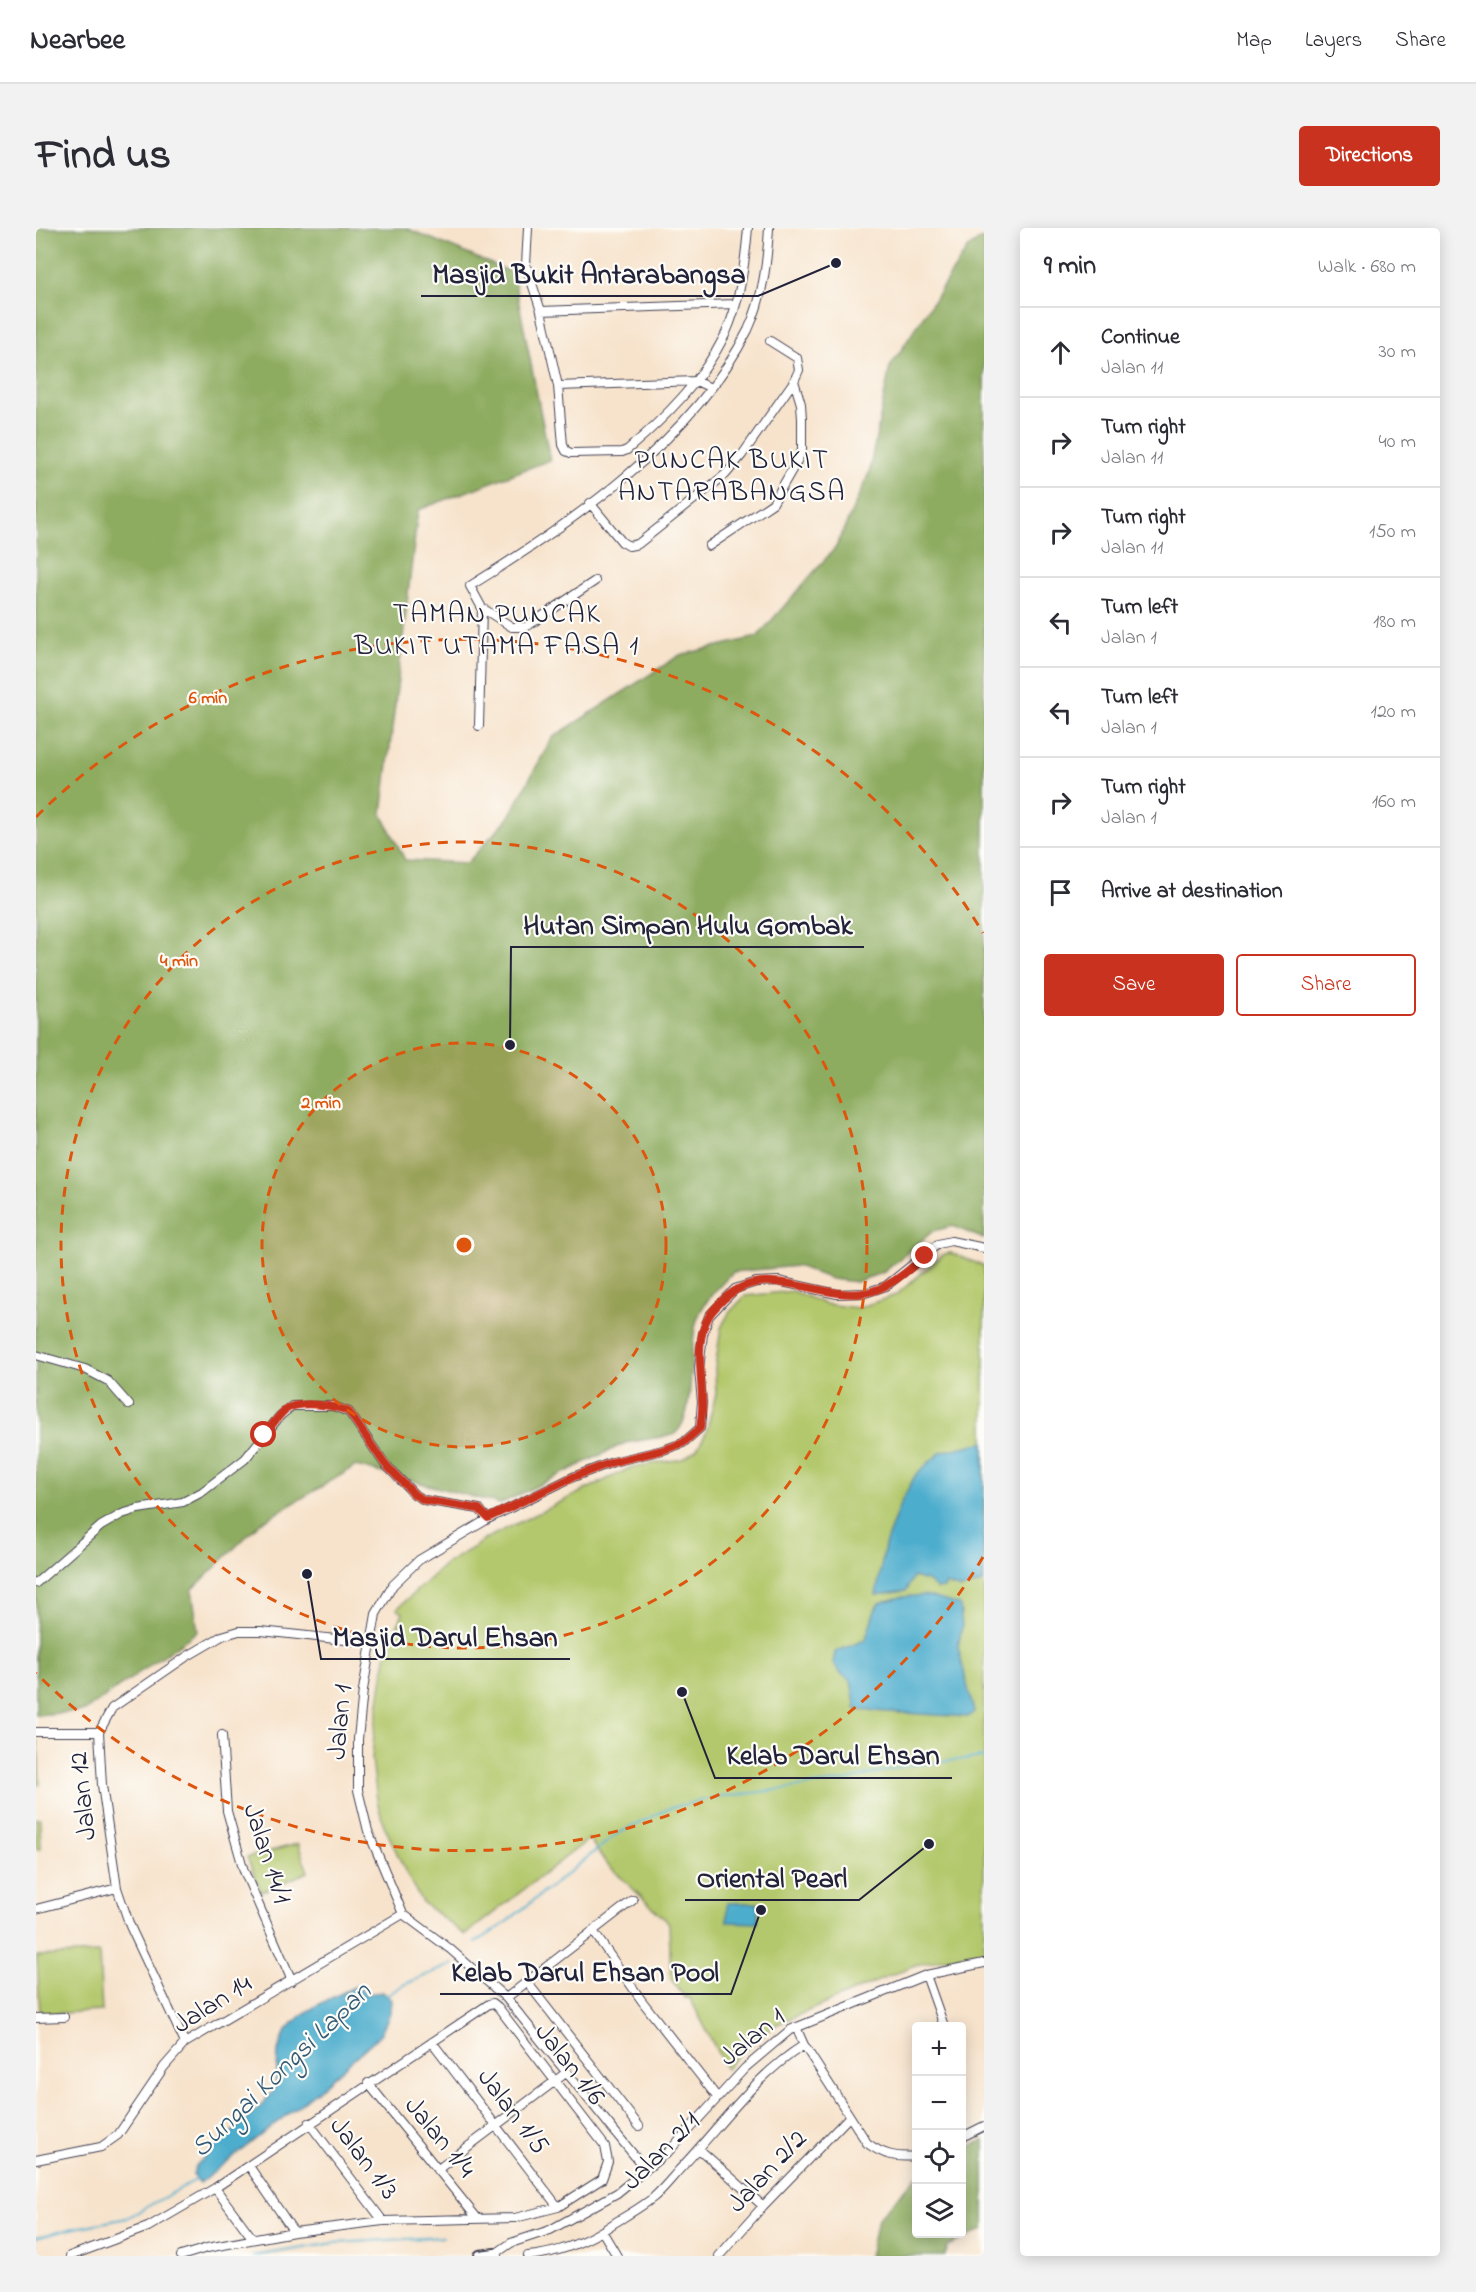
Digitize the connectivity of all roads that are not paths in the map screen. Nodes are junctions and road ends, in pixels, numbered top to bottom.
1 (528, 228) edge
2 (748, 228) edge
3 (769, 228) edge
4 (735, 304) junction
5 (541, 311) junction
6 (770, 341) dead end
7 (696, 381) junction
8 (794, 381) junction
9 (558, 386) junction
10 (711, 388) junction
11 (590, 504) junction
12 (709, 546) dead end
13 (595, 581) dead end
14 (482, 608) junction
15 (479, 726) dead end
16 (984, 1248) edge
17 (36, 1355) edge
18 (129, 1405) dead end
19 (488, 1518) junction
20 (36, 1583) edge
21 (373, 1643) junction
22 (36, 1732) edge
23 (99, 1732) junction
24 (222, 1735) dead end
25 (117, 1888) junction
26 (633, 1900) dead end
27 (36, 1909) edge
28 (403, 1914) junction
29 (593, 1931) junction
30 (984, 1963) edge
31 (926, 1975) junction
32 (292, 1981) junction
33 (527, 1982) junction
34 (506, 1998) junction
35 (64, 2017) dead end
36 (36, 2018) edge
37 (943, 2022) edge
38 (796, 2027) junction
39 (432, 2042) junction
40 (185, 2043) junction
41 (804, 2045) junction
42 (567, 2072) junction
43 (555, 2082) junction
44 (368, 2083) junction
45 (717, 2097) junction
46 (849, 2117) junction
47 (309, 2123) junction
48 (496, 2126) junction
49 (639, 2126) dead end
50 (984, 2126) edge
51 (966, 2136) edge
52 (699, 2149) junction
53 (912, 2156) edge
54 (36, 2160) edge
55 (249, 2166) junction
56 (437, 2170) junction
57 (646, 2170) junction
58 (215, 2188) junction
59 (763, 2206) junction
60 (558, 2207) junction
61 (477, 2218) junction
62 (383, 2221) junction
63 (602, 2231) junction
64 (294, 2232) junction
65 (253, 2239) junction
66 (497, 2255) edge
67 (70, 2256) edge
68 (181, 2256) edge
69 (480, 2256) edge
70 (528, 2256) edge
71 (617, 2256) edge
72 (719, 2256) edge

1 - 5 street
2 - 4 street
3 - 10 street
4 - 5 street
4 - 7 street
5 - 9 street
6 - 8 street
7 - 9 street
7 - 9 street
7 - 10 street
8 - 11 street
8 - 12 street
10 - 11 street
11 - 14 street
13 - 14 street
14 - 15 street
16 - 19 street, Jalan 1
17 - 18 street
19 - 20 street
19 - 21 street, Jalan 1
21 - 23 street, Jalan 12
21 - 28 street, Jalan 1
22 - 23 street
23 - 25 street, Jalan 12
24 - 32 street, Jalan 14/1
25 - 27 street
25 - 40 street, Jalan 12
26 - 29 street
28 - 32 street, Jalan 14
28 - 34 street
29 - 33 street
29 - 45 street
30 - 31 street, Jalan 1
31 - 37 street
31 - 38 street, Jalan 1
32 - 40 street, Jalan 14
33 - 34 street
33 - 49 street
34 - 42 street
35 - 36 street
38 - 41 street
38 - 45 street, Jalan 1
39 - 43 street, Jalan 1/6
39 - 44 street, Jalan 1/6
39 - 48 street, Jalan 1/5
40 - 54 street, Jalan 14
41 - 46 street
41 - 52 street, Jalan 2/1
42 - 43 street
42 - 57 street
43 - 48 street
43 - 60 street, Jalan 1/6
44 - 47 street, Jalan 1/6
44 - 56 street, Jalan 1/4
45 - 57 street, Jalan 1
46 - 53 street
46 - 59 street, Jalan 2/2
47 - 55 street, Jalan 1/6
47 - 62 street, Jalan 1/3
48 - 56 street
48 - 60 street, Jalan 1/5
50 - 51 street
52 - 59 street
52 - 63 street, Jalan 2/1
55 - 58 street, Jalan 1/6
55 - 64 street
56 - 61 street, Jalan 1/4
57 - 66 street, Jalan 1
58 - 65 street
58 - 67 street, Jalan 1/6
59 - 72 street, Jalan 2/2
60 - 61 street, Jalan 1/6
61 - 62 street, Jalan 1/6
62 - 64 street, Jalan 1/6
63 - 70 street, Jalan 2/1
63 - 71 street
64 - 65 street, Jalan 1/6
65 - 68 street, Jalan 1/6
66 - 69 street

